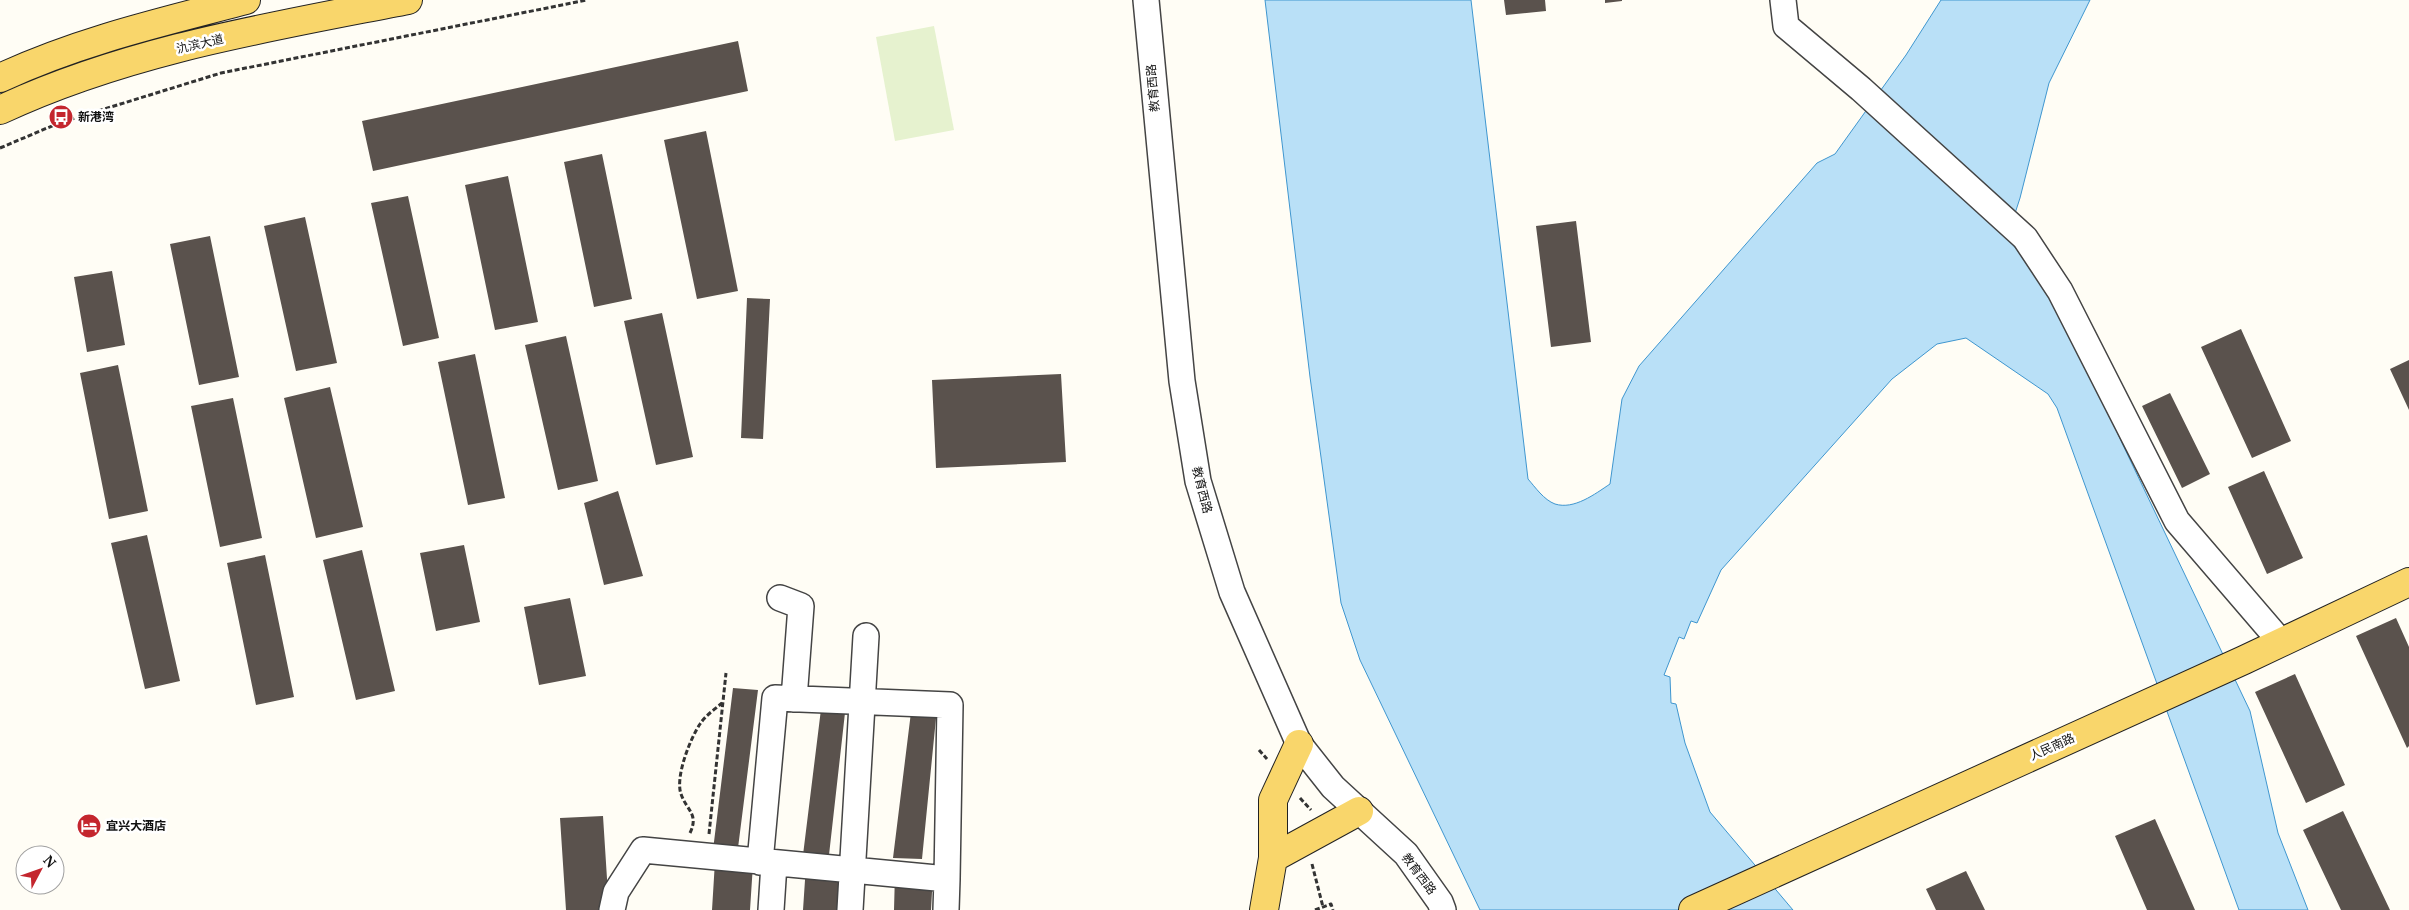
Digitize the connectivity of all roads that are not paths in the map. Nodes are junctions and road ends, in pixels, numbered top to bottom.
1 (246, 0) edge
2 (408, 0) edge
3 (1146, 0) edge
4 (1783, 0) edge
5 (0, 78) edge
6 (0, 110) edge
7 (2409, 582) edge
8 (780, 598) dead end
9 (866, 636) dead end
10 (2281, 642) junction
11 (794, 699) junction
12 (862, 703) junction
13 (1299, 744) junction
14 (1359, 811) junction
15 (1273, 858) junction
16 (767, 863) junction
17 (852, 872) junction
18 (947, 879) junction
19 (612, 910) edge
20 (771, 910) edge
21 (850, 910) edge
22 (946, 910) edge
23 (1264, 910) edge
24 (1443, 910) edge
25 (1693, 910) edge

1 - 5 main road
2 - 6 main road, 氿滨大道
3 - 13 street, 教育西路
4 - 10 street
7 - 10 main road, 人民南路
8 - 11 street
9 - 12 street
10 - 25 main road, 人民南路
11 - 12 street
11 - 16 street
12 - 17 street
12 - 18 street
13 - 14 street, 教育西路
13 - 15 main road
14 - 15 main road
14 - 24 street, 教育西路
15 - 23 main road
16 - 17 street
16 - 19 street
16 - 20 street
17 - 18 street
17 - 21 street
18 - 22 street

